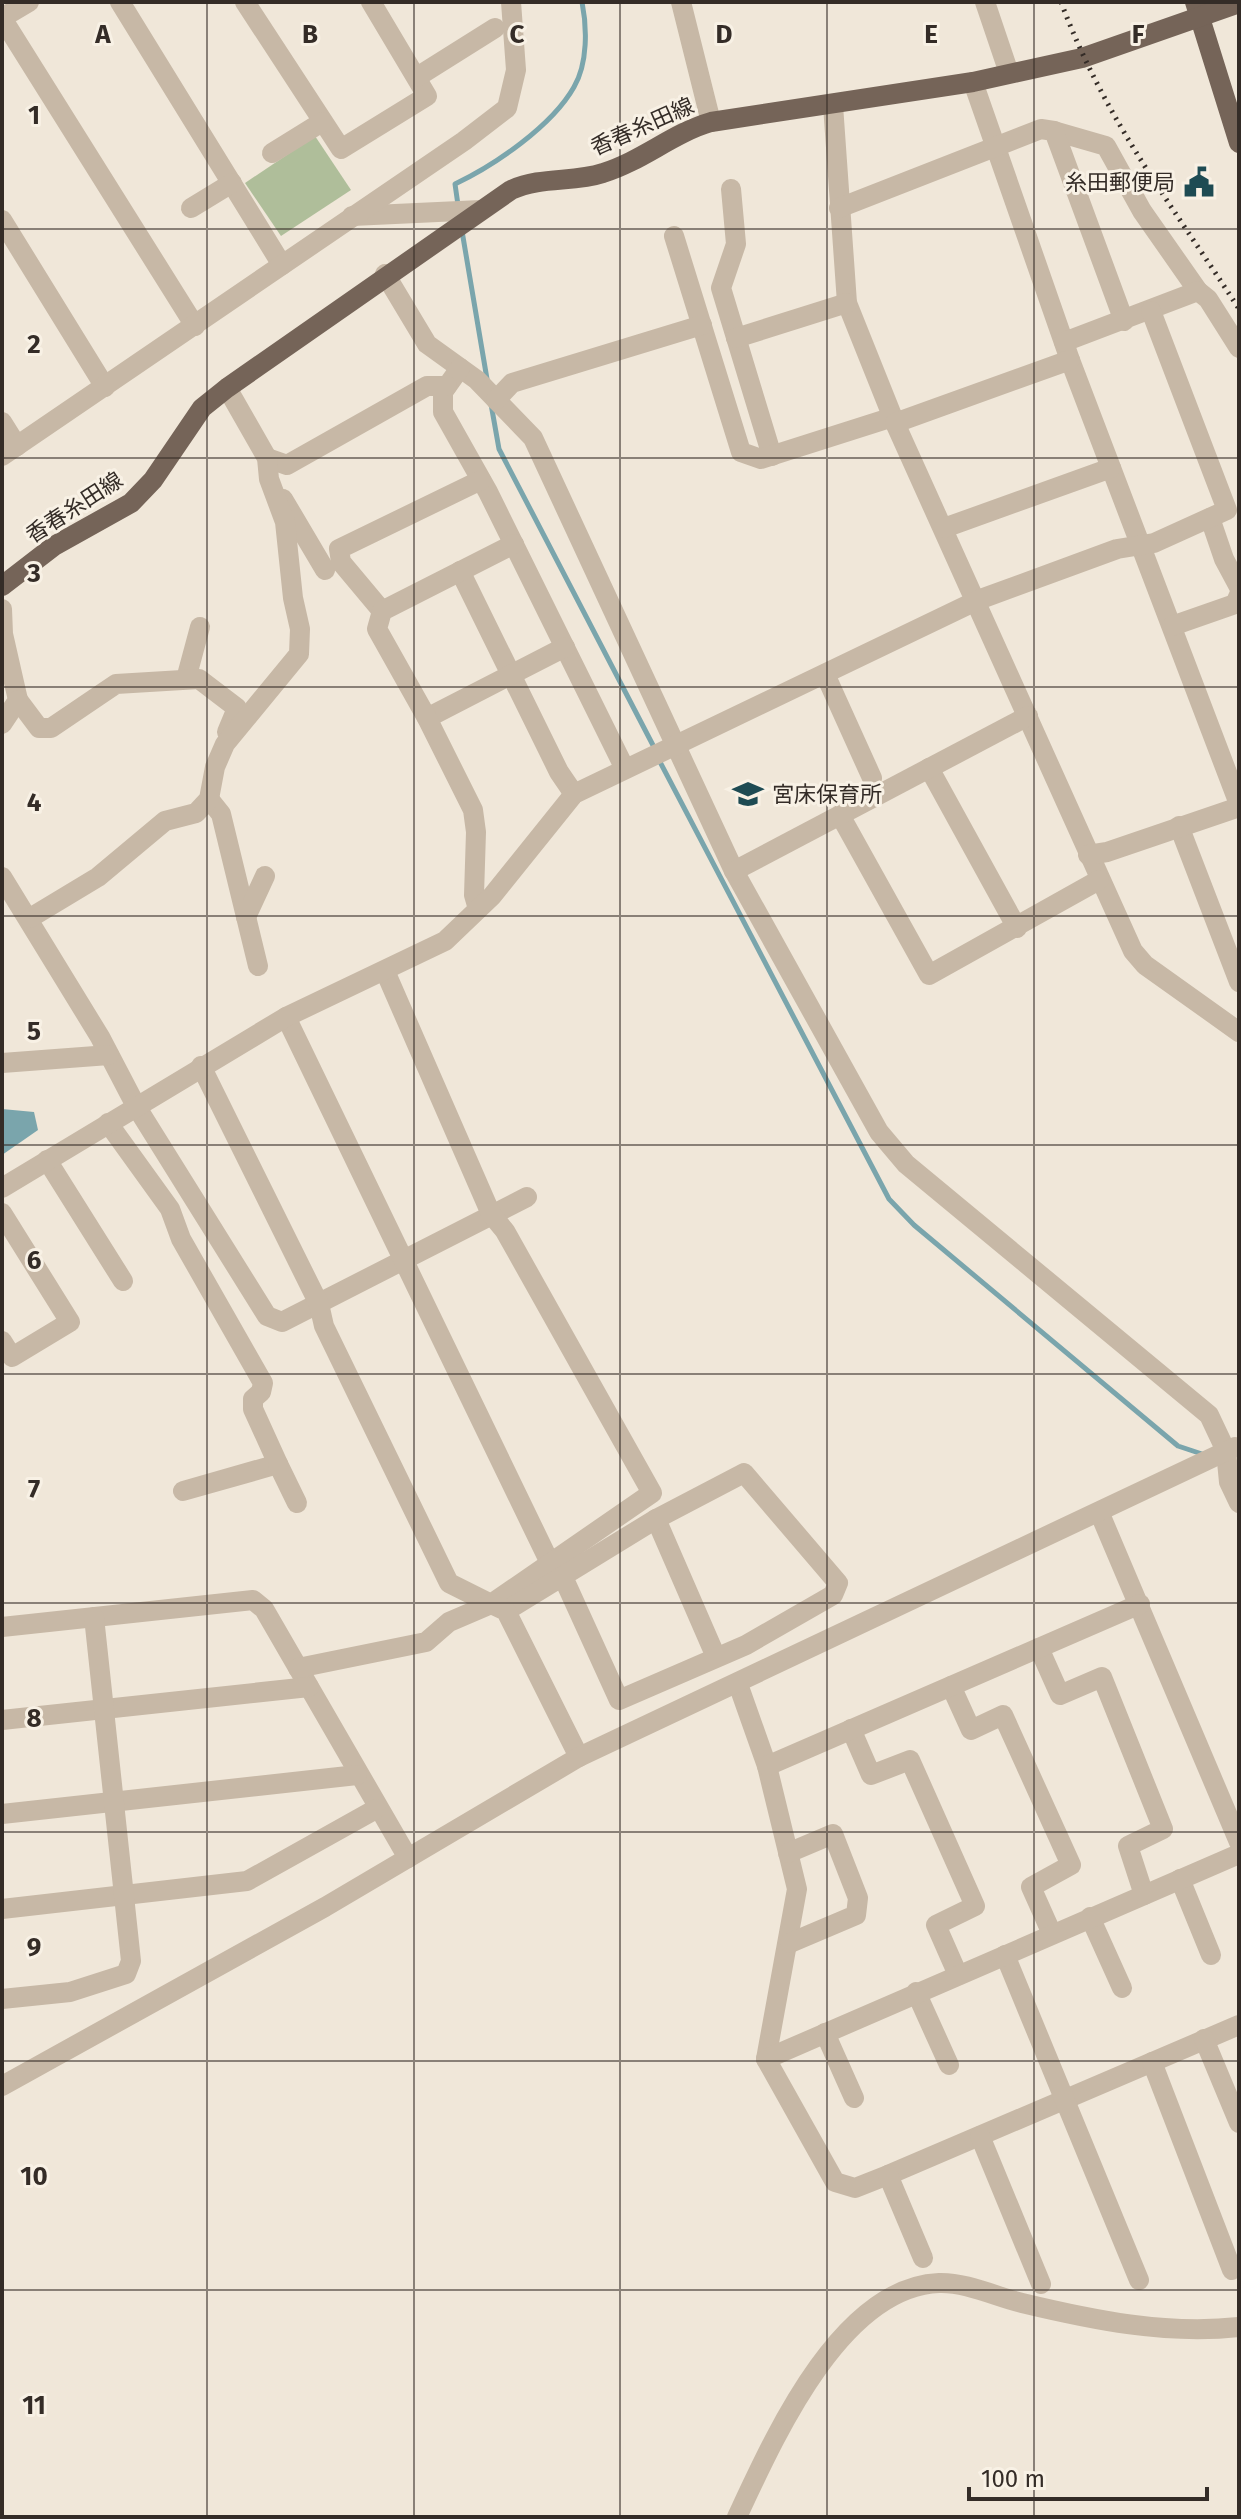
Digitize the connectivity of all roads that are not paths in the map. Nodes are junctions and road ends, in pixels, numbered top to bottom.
1 (29, 2) edge
2 (120, 2) edge
3 (245, 2) edge
4 (371, 2) edge
5 (511, 2) edge
6 (681, 2) edge
7 (693, 2) edge
8 (985, 2) edge
9 (1239, 3) edge
10 (1205, 10) edge
11 (2, 18) edge
12 (495, 28) dead end
13 (688, 29) junction
14 (1009, 73) junction
15 (417, 77) junction
16 (973, 82) junction
17 (833, 105) junction
18 (322, 122) junction
19 (711, 122) junction
20 (1054, 131) junction
21 (1239, 143) edge
22 (994, 148) junction
23 (272, 153) dead end
24 (232, 183) junction
25 (731, 189) dead end
26 (191, 208) dead end
27 (839, 208) junction
28 (481, 210) junction
29 (352, 216) junction
30 (2, 220) edge
31 (674, 236) dead end
32 (282, 265) junction
33 (385, 274) junction
34 (1198, 291) junction
35 (847, 303) junction
36 (1151, 311) junction
37 (1124, 321) junction
38 (702, 325) junction
39 (195, 326) junction
40 (736, 338) junction
41 (1239, 348) edge
42 (1067, 351) junction
43 (460, 368) junction
44 (447, 386) junction
45 (105, 387) junction
46 (227, 388) junction
47 (496, 400) junction
48 (894, 420) junction
49 (2, 422) edge
50 (9, 451) edge
51 (772, 456) junction
52 (267, 458) junction
53 (1111, 468) junction
54 (269, 479) junction
55 (481, 480) junction
56 (1225, 511) edge
57 (944, 528) junction
58 (514, 544) junction
59 (1140, 544) junction
60 (325, 570) dead end
61 (460, 571) junction
62 (1239, 587) edge
63 (3, 589) edge
64 (1239, 595) edge
65 (978, 600) junction
66 (2, 609) edge
67 (382, 611) junction
68 (1172, 626) junction
69 (200, 627) dead end
70 (565, 647) junction
71 (510, 673) junction
72 (825, 674) junction
73 (186, 679) junction
74 (18, 700) junction
75 (1028, 716) junction
76 (427, 718) junction
77 (2, 724) edge
78 (225, 744) junction
79 (674, 746) junction
80 (624, 767) junction
81 (929, 768) junction
82 (872, 778) dead end
83 (574, 794) junction
84 (209, 799) junction
85 (1239, 806) edge
86 (840, 815) junction
87 (1179, 826) junction
88 (1088, 855) junction
89 (734, 871) junction
90 (265, 876) dead end
91 (2, 877) edge
92 (1099, 880) junction
93 (478, 909) junction
94 (246, 917) junction
95 (30, 918) junction
96 (1017, 928) junction
97 (258, 966) dead end
98 (385, 971) junction
99 (1239, 982) edge
100 (286, 1017) junction
101 (1239, 1032) edge
102 (109, 1055) junction
103 (2, 1063) edge
104 (201, 1066) junction
105 (136, 1106) junction
106 (108, 1123) junction
107 (47, 1160) junction
108 (2, 1188) edge
109 (527, 1197) dead end
110 (2, 1213) edge
111 (491, 1214) junction
112 (404, 1260) junction
113 (123, 1281) dead end
114 (319, 1304) junction
115 (2, 1341) edge
116 (1233, 1448) edge
117 (278, 1464) junction
118 (183, 1491) dead end
119 (297, 1503) dead end
120 (1239, 1503) edge
121 (1100, 1514) junction
122 (656, 1519) junction
123 (557, 1570) junction
124 (1140, 1604) junction
125 (498, 1608) junction
126 (94, 1617) junction
127 (2, 1627) edge
128 (1039, 1648) junction
129 (716, 1657) junction
130 (298, 1668) junction
131 (738, 1684) junction
132 (951, 1686) junction
133 (309, 1687) junction
134 (104, 1709) junction
135 (2, 1720) edge
136 (851, 1729) junction
137 (579, 1757) junction
138 (767, 1766) junction
139 (357, 1775) junction
140 (115, 1801) junction
141 (376, 1809) junction
142 (2, 1814) edge
143 (1239, 1842) edge
144 (788, 1853) junction
145 (1239, 1854) edge
146 (408, 1858) junction
147 (1180, 1879) junction
148 (1144, 1895) junction
149 (124, 1897) junction
150 (2, 1909) edge
151 (1090, 1917) junction
152 (1052, 1934) junction
153 (790, 1943) junction
154 (1005, 1955) junction
155 (1211, 1955) dead end
156 (958, 1975) junction
157 (1122, 1988) dead end
158 (916, 1992) junction
159 (2, 1999) edge
160 (1239, 2025) edge
161 (825, 2033) junction
162 (1204, 2039) junction
163 (766, 2059) junction
164 (1152, 2062) junction
165 (949, 2065) dead end
166 (2, 2086) edge
167 (854, 2098) dead end
168 (1064, 2100) junction
169 (1239, 2123) edge
170 (980, 2136) junction
171 (888, 2175) junction
172 (923, 2258) dead end
173 (1232, 2270) dead end
174 (1139, 2280) dead end
175 (1041, 2284) dead end
176 (1239, 2327) edge
177 (737, 2517) edge

1 - 11 street
2 - 24 street
3 - 18 street
4 - 15 street
5 - 29 street
6 - 13 street
7 - 13 street
8 - 14 street
9 - 10 main road, 香春糸田線
10 - 14 main road, 香春糸田線
10 - 21 main road
11 - 39 street
12 - 15 street
13 - 19 street
14 - 16 main road, 香春糸田線
15 - 18 street
16 - 17 main road, 香春糸田線
16 - 22 street
17 - 19 main road, 香春糸田線
17 - 27 street
18 - 23 street
19 - 28 main road, 香春糸田線
20 - 22 street
20 - 34 street
20 - 37 street
22 - 27 street
22 - 42 street
24 - 26 street
24 - 32 street
25 - 40 street
27 - 35 street
28 - 29 street
28 - 33 main road, 香春糸田線
29 - 32 street
30 - 45 street
31 - 38 street
32 - 39 street
33 - 43 street
33 - 46 main road, 香春糸田線
34 - 36 street
34 - 41 street
35 - 40 street
35 - 48 street
36 - 37 street
36 - 56 street
37 - 42 street
38 - 47 street
38 - 51 street
39 - 45 street
40 - 51 street
42 - 48 street
42 - 53 street
43 - 44 street
43 - 47 street
44 - 52 street
44 - 55 street
45 - 50 street
46 - 52 street
46 - 63 main road, 香春糸田線
47 - 79 street
48 - 51 street
48 - 57 street
49 - 50 street
52 - 54 street
53 - 57 street
53 - 59 street
54 - 60 street
54 - 78 street
55 - 58 street
55 - 67 street
56 - 59 street
56 - 62 street
57 - 65 street
58 - 61 street
58 - 70 street
59 - 65 street
59 - 68 street
61 - 67 street
61 - 71 street
64 - 68 street
65 - 72 street
65 - 75 street
66 - 74 street
67 - 76 street
68 - 85 street
69 - 73 street
70 - 71 street
70 - 80 street
71 - 76 street
71 - 83 street
72 - 79 street
72 - 82 street
73 - 74 street
73 - 78 street
74 - 77 street
75 - 81 street
75 - 88 street
76 - 93 street
78 - 84 street
79 - 80 street
79 - 89 street
80 - 83 street
81 - 86 street
81 - 96 street
83 - 93 street
84 - 94 street
84 - 95 street
85 - 87 street
86 - 89 street
86 - 96 street
87 - 88 street
87 - 99 street
88 - 92 street
89 - 116 street
90 - 94 street
91 - 95 street
92 - 96 street
92 - 101 street
93 - 98 street
94 - 97 street
95 - 102 street
98 - 100 street
98 - 111 street
100 - 104 street
100 - 112 street
102 - 103 street
102 - 105 street
104 - 105 street
104 - 114 street
105 - 106 street
105 - 114 street
106 - 107 street
106 - 117 street
107 - 108 street
107 - 113 street
109 - 111 street
110 - 115 street
111 - 112 street
111 - 123 street
112 - 114 street
112 - 123 street
114 - 125 street
116 - 120 street
116 - 121 street
117 - 118 street
117 - 119 street
121 - 124 street
121 - 131 street
122 - 123 street
122 - 129 street
122 - 129 street
123 - 125 street
123 - 129 street
124 - 128 street
124 - 143 street
125 - 130 street
125 - 137 street
126 - 127 street
126 - 130 street
126 - 134 street
128 - 132 street
128 - 148 street
130 - 133 street
131 - 137 street
131 - 138 street
132 - 136 street
132 - 152 street
133 - 134 street
133 - 139 street
134 - 135 street
134 - 140 street
136 - 138 street
136 - 156 street
137 - 146 street
138 - 144 street
139 - 140 street
139 - 141 street
140 - 142 street
140 - 149 street
141 - 146 street
141 - 149 street
144 - 153 street
144 - 153 street
145 - 147 street
146 - 166 street
147 - 148 street
147 - 155 street
148 - 151 street
149 - 150 street
149 - 159 street
151 - 152 street
151 - 157 street
152 - 154 street
153 - 163 street
154 - 156 street
154 - 168 street
156 - 158 street
158 - 161 street
158 - 165 street
160 - 162 street
161 - 163 street
161 - 167 street
162 - 164 street
162 - 169 street
163 - 171 street
164 - 168 street
164 - 173 street
168 - 170 street
168 - 174 street
170 - 171 street
170 - 175 street
171 - 172 street
176 - 177 street

